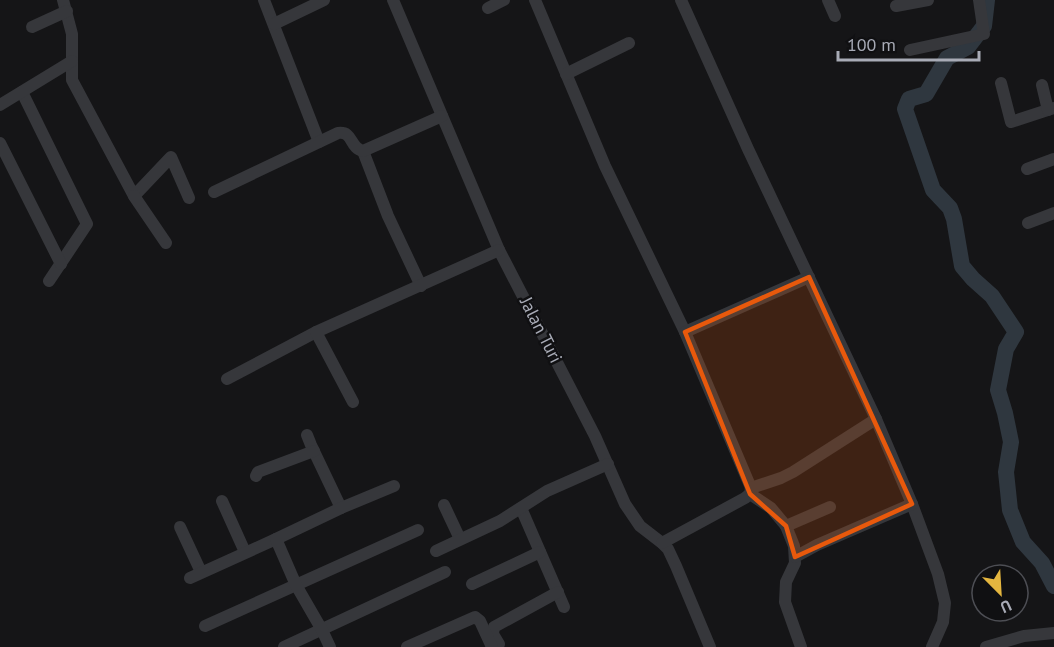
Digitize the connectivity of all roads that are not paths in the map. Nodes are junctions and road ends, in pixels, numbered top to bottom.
1 (264, 0) edge
2 (324, 0) edge
3 (393, 0) edge
4 (504, 0) edge
5 (535, 0) edge
6 (681, 0) edge
7 (828, 0) edge
8 (928, 0) edge
9 (979, 0) edge
10 (65, 6) edge
11 (896, 6) dead end
12 (488, 8) dead end
13 (835, 16) dead end
14 (274, 24) junction
15 (32, 27) dead end
16 (629, 43) dead end
17 (910, 50) dead end
18 (72, 61) junction
19 (566, 74) junction
20 (1001, 83) dead end
21 (1042, 85) dead end
22 (22, 92) junction
23 (0, 105) edge
24 (1051, 109) edge
25 (442, 116) junction
26 (319, 142) junction
27 (0, 143) edge
28 (363, 151) junction
29 (1054, 159) edge
30 (1027, 169) dead end
31 (214, 192) dead end
32 (134, 196) junction
33 (189, 198) dead end
34 (1054, 213) edge
35 (1028, 223) dead end
36 (166, 243) dead end
37 (499, 250) junction
38 (61, 264) junction
39 (809, 277) junction
40 (49, 281) dead end
41 (421, 286) junction
42 (316, 332) junction
43 (685, 332) junction
44 (227, 379) dead end
45 (353, 402) dead end
46 (876, 419) junction
47 (308, 435) dead end
48 (314, 451) junction
49 (608, 464) junction
50 (256, 476) dead end
51 (394, 486) dead end
52 (751, 491) junction
53 (222, 501) dead end
54 (912, 504) junction
55 (444, 505) dead end
56 (831, 507) dead end
57 (341, 508) junction
58 (522, 508) junction
59 (786, 526) junction
60 (180, 527) dead end
61 (418, 530) dead end
62 (276, 539) junction
63 (460, 539) junction
64 (662, 543) junction
65 (436, 551) dead end
66 (245, 552) junction
67 (540, 552) junction
68 (795, 557) junction
69 (445, 573) dead end
70 (472, 584) dead end
71 (296, 585) junction
72 (558, 592) junction
73 (564, 607) dead end
74 (205, 626) dead end
75 (322, 630) junction
76 (1054, 633) edge
77 (284, 647) edge
78 (330, 647) edge
79 (407, 647) edge
80 (492, 647) edge
81 (500, 647) edge
82 (711, 647) edge
83 (801, 647) edge
84 (932, 647) edge
85 (986, 647) edge

1 - 14 street
2 - 14 street
3 - 25 street, Jalan Turi
4 - 12 street
5 - 19 street
6 - 39 street
7 - 13 street
8 - 11 street
9 - 17 street
10 - 15 street
10 - 18 street
14 - 26 street
16 - 19 street
18 - 22 street
18 - 32 street
19 - 43 street
20 - 24 street
21 - 24 street
22 - 23 street
22 - 38 street
25 - 28 street
25 - 37 street, Jalan Turi
26 - 28 street
26 - 31 street
27 - 38 street
28 - 41 street
29 - 30 street
32 - 33 street
32 - 36 street
34 - 35 street
37 - 41 street
37 - 49 street, Jalan Turi
38 - 40 street
39 - 43 street
39 - 46 street
41 - 42 street
42 - 44 street
42 - 45 street
43 - 52 street
46 - 52 street
46 - 54 street
47 - 48 street
48 - 50 street
48 - 57 street
49 - 58 street
49 - 64 street, Jalan Turi
51 - 57 street
52 - 59 street
52 - 64 street
53 - 66 street
54 - 68 street
54 - 84 street
55 - 63 street
56 - 59 street
57 - 62 street
58 - 63 street
58 - 67 street
59 - 68 street
60 - 66 street
61 - 71 street
62 - 66 street
62 - 71 street
63 - 65 street
64 - 82 street, Jalan Turi
67 - 70 street
67 - 72 street
68 - 83 street
69 - 75 street
71 - 74 street
71 - 75 street
72 - 73 street
72 - 81 street
75 - 77 street
75 - 78 street
76 - 85 street
79 - 80 street

